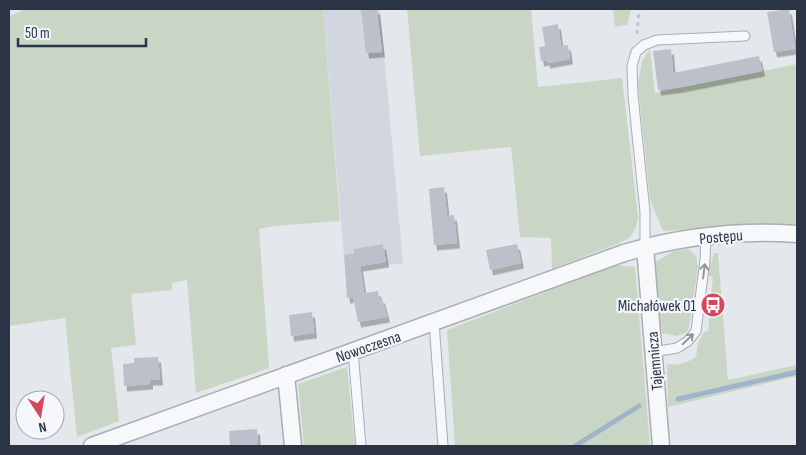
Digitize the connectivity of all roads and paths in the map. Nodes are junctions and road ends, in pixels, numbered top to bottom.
1 (639, 9) edge
2 (745, 36) dead end
3 (636, 52) junction
4 (797, 234) edge
5 (706, 237) junction
6 (645, 247) junction
7 (434, 322) junction
8 (352, 351) junction
9 (654, 352) junction
10 (286, 375) junction
11 (92, 446) edge
12 (293, 446) edge
13 (361, 446) edge
14 (443, 446) edge
15 (661, 446) edge

1 - 3 path
2 - 3 lane
3 - 6 lane
4 - 5 street, Postępu
5 - 6 street, Postępu
9 -> 5 lane
6 - 7 street, Nowoczesna
6 - 9 street, Tajemnicza
7 - 8 street, Nowoczesna
7 - 14 lane
8 - 10 street, Nowoczesna
8 - 13 lane
9 - 15 street, Tajemnicza
10 - 11 street, Nowoczesna
10 - 12 street

